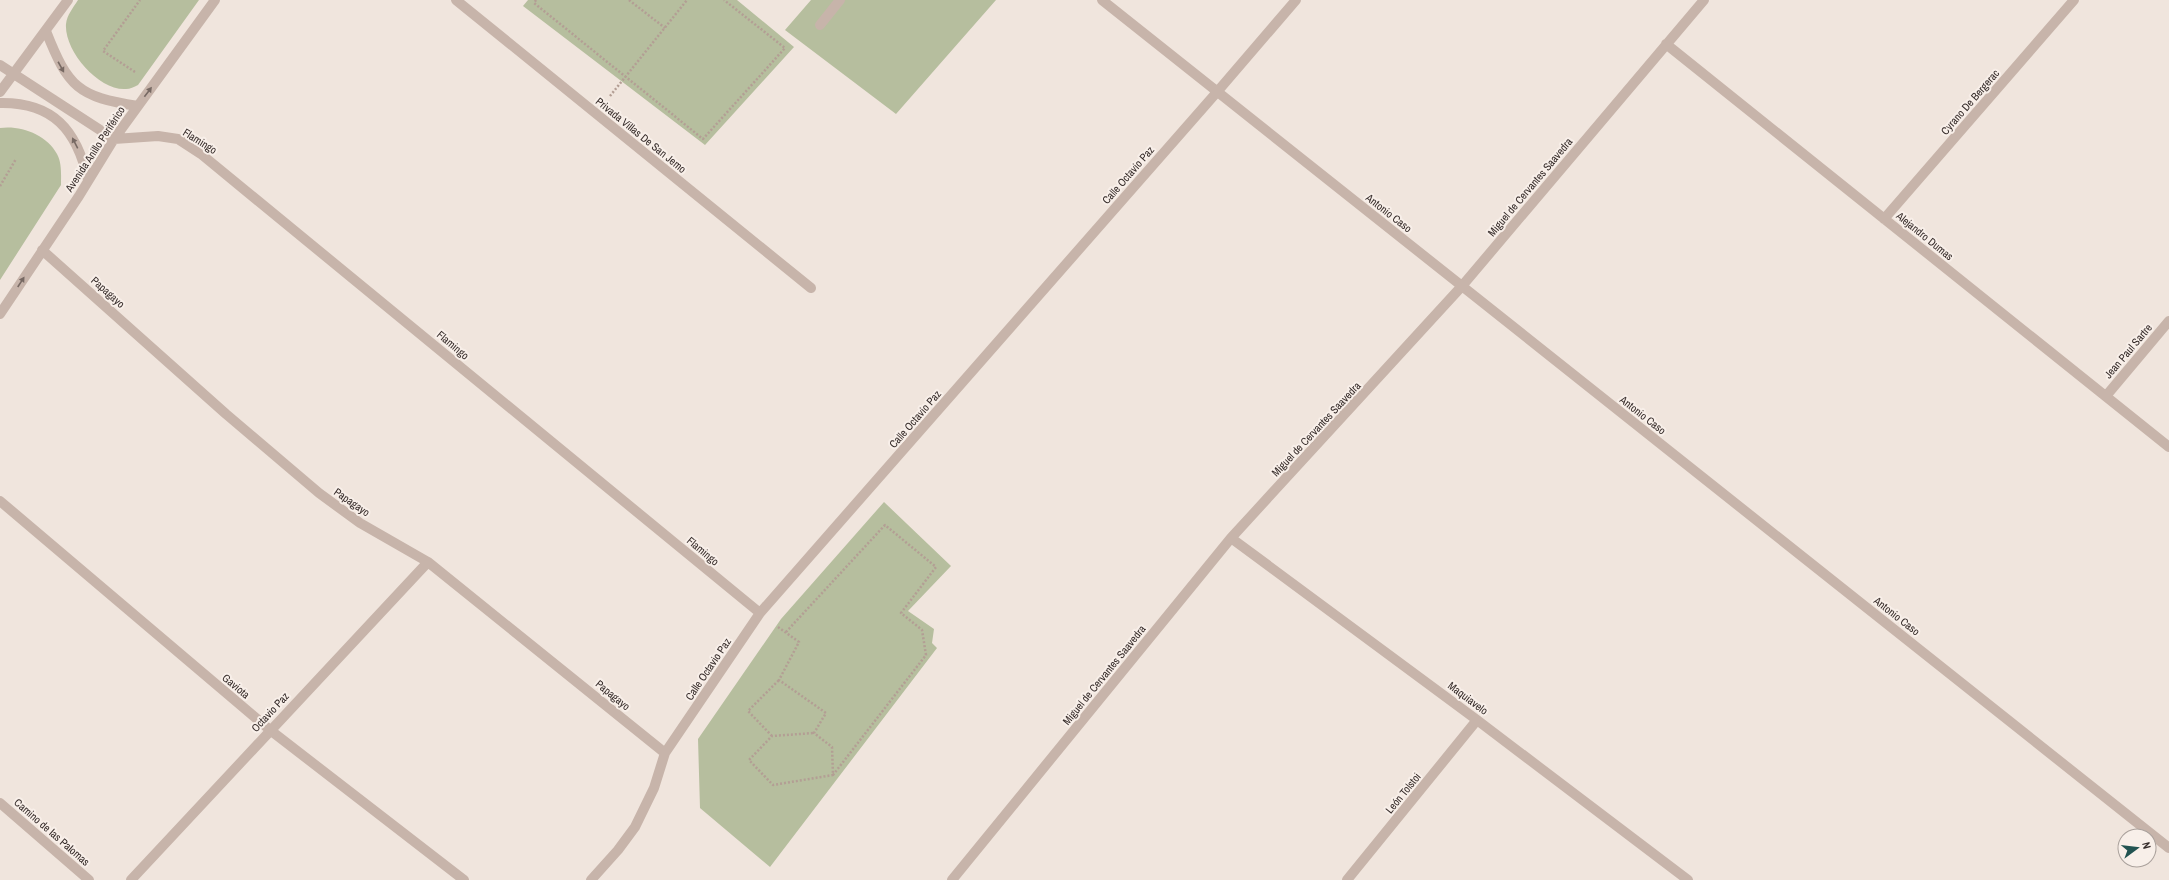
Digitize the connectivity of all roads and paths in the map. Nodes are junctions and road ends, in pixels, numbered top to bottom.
1 (68, 0) edge
2 (140, 0) edge
3 (215, 0) edge
4 (456, 0) edge
5 (536, 0) edge
6 (629, 0) edge
7 (687, 0) edge
8 (724, 0) edge
9 (840, 0) edge
10 (1102, 0) edge
11 (1296, 0) edge
12 (1704, 0) edge
13 (2074, 0) edge
14 (820, 25) dead end
15 (665, 28) junction
16 (46, 31) junction
17 (1666, 44) junction
18 (0, 65) edge
19 (13, 74) junction
20 (626, 76) junction
21 (154, 85) junction
22 (0, 92) edge
23 (1218, 92) junction
24 (0, 103) edge
25 (138, 106) junction
26 (596, 114) junction
27 (114, 139) junction
28 (16, 159) dead end
29 (88, 180) junction
30 (0, 186) edge
31 (1884, 219) junction
32 (42, 250) junction
33 (1462, 286) junction
34 (811, 288) dead end
35 (0, 314) edge
36 (2169, 321) edge
37 (2106, 396) junction
38 (2169, 447) edge
39 (0, 501) edge
40 (1231, 538) junction
41 (428, 562) junction
42 (760, 613) junction
43 (786, 632) junction
44 (778, 680) junction
45 (1477, 720) junction
46 (270, 730) junction
47 (814, 733) junction
48 (772, 736) junction
49 (665, 753) junction
50 (833, 775) junction
51 (0, 803) edge
52 (2169, 848) edge
53 (89, 880) edge
54 (132, 880) edge
55 (464, 880) edge
56 (591, 880) edge
57 (952, 880) edge
58 (1347, 880) edge
59 (1688, 880) edge

1 - 16 street
2 - 21 path
3 - 21 street, Avenida Anillo Periférico
4 - 26 street, Privada Villas De San Jemo
5 - 20 path
6 - 15 path
7 - 15 path
8 - 20 path
9 - 14 street
10 - 23 street, Antonio Caso
11 - 23 street, Calle Octavio Paz
12 - 17 street, Miguel de Cervantes Saavedra
13 - 31 street, Cyrano De Bergerac
15 - 20 path
16 - 19 street
16 -> 25 street
17 - 31 street, Alejandro Dumas
17 - 33 street, Miguel de Cervantes Saavedra
18 - 19 street
19 - 22 street
19 - 27 street
20 - 26 path
25 -> 21 street, Avenida Anillo Periférico
23 - 33 street, Antonio Caso
23 - 42 street, Calle Octavio Paz
29 -> 24 street
25 - 27 street, Avenida Anillo Periférico
26 - 34 street, Privada Villas De San Jemo
27 - 29 street, Avenida Anillo Periférico
27 - 42 street, Flamingo
28 - 30 path
29 - 32 street, Avenida Anillo Periférico
31 - 37 street, Alejandro Dumas
35 -> 32 street, Avenida Anillo Periférico
32 - 41 street, Papagayo
33 - 40 street, Miguel de Cervantes Saavedra
33 - 52 street, Antonio Caso
36 - 37 street, Jean Paul Sartre
37 - 38 street, Alejandro Dumas
39 - 46 street, Gaviota
40 - 45 street, Maquiavelo
40 - 57 street, Miguel de Cervantes Saavedra
41 - 46 street, Octavio Paz
41 - 49 street, Papagayo
42 - 43 path
42 - 49 street, Calle Octavio Paz
43 - 44 path
43 - 50 path
44 - 47 path
44 - 48 path
45 - 58 street, León Tolstoi
45 - 59 street, Maquiavelo
46 - 54 street, Octavio Paz
46 - 55 street, Gaviota
47 - 48 path
47 - 50 path
48 - 50 path
49 - 56 street, Calle Octavio Paz
51 - 53 street, Camino de las Palomas

